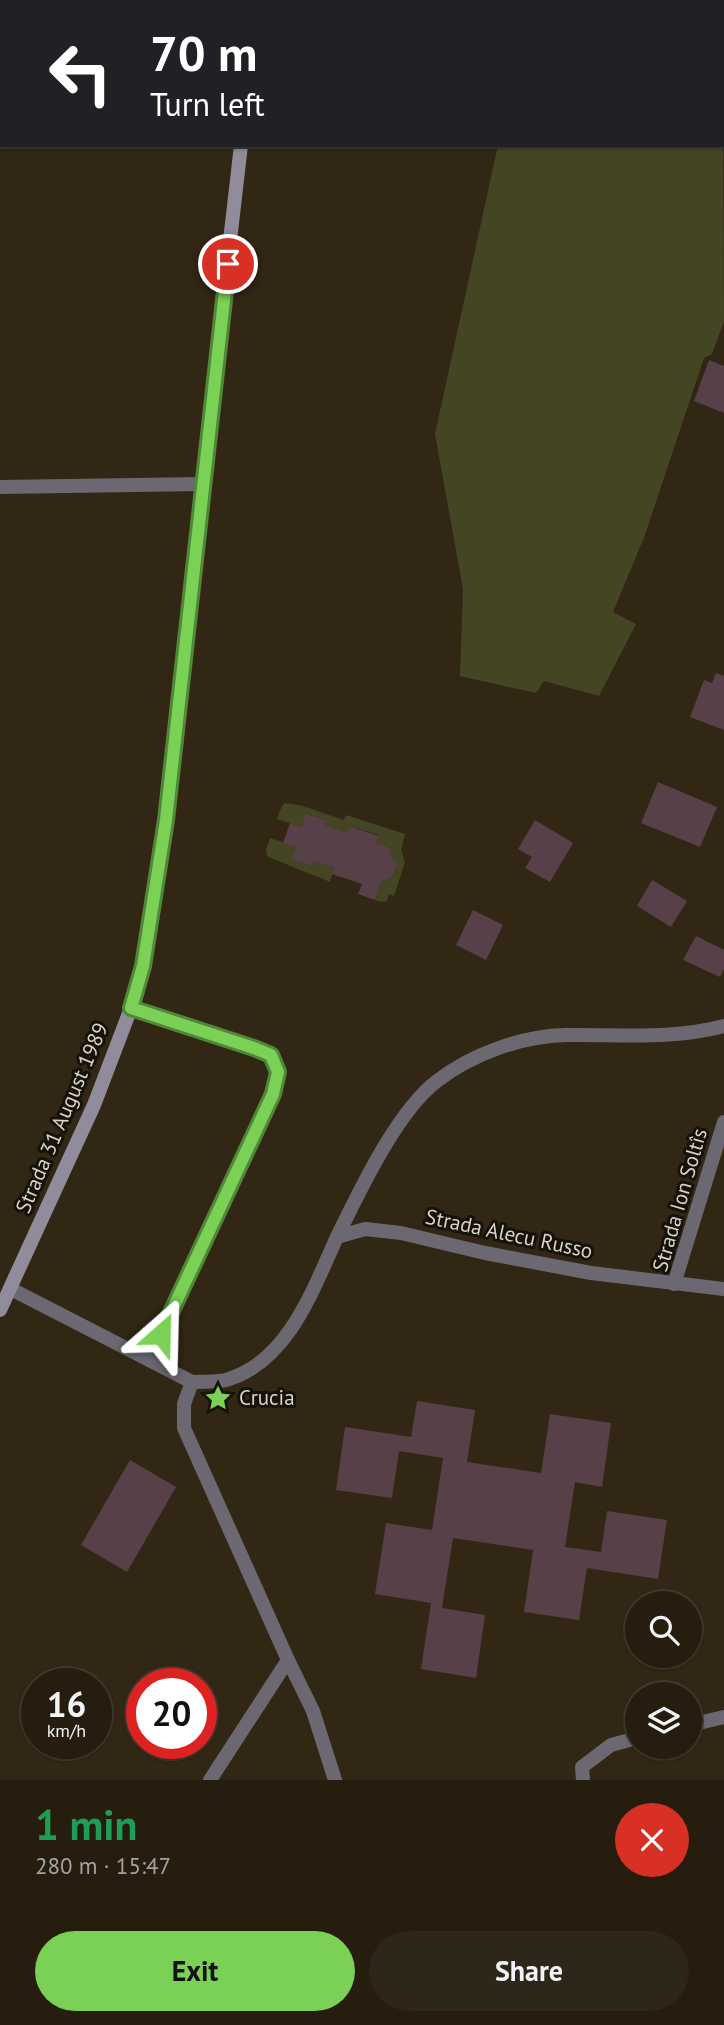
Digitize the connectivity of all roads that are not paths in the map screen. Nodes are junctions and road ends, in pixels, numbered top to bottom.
1 (242, 147) edge
2 (202, 484) junction
3 (0, 487) edge
4 (131, 1008) junction
5 (724, 1026) edge
6 (724, 1122) edge
7 (337, 1237) junction
8 (674, 1284) junction
9 (11, 1289) junction
10 (724, 1289) edge
11 (0, 1310) edge
12 (149, 1358) junction
13 (192, 1382) junction
14 (288, 1660) junction
15 (724, 1717) edge
16 (702, 1722) edge
17 (625, 1741) edge
18 (210, 1780) edge
19 (335, 1780) edge
20 (583, 1780) edge

1 - 2 main road, Strada 31 August 1989
2 - 3 street
2 - 4 main road, Strada 31 August 1989
4 - 9 main road, Strada 31 August 1989
4 - 12 street
5 - 7 street
6 - 8 street, Strada Ion Soltîs
7 - 8 street, Strada Alecu Russo
7 - 13 street
8 - 10 street, Strada Ion Soltîs
9 - 11 main road, Strada 31 August 1989
9 - 12 street
12 - 13 street
13 - 14 street
14 - 18 street
14 - 19 street
15 - 16 street
17 - 20 street

